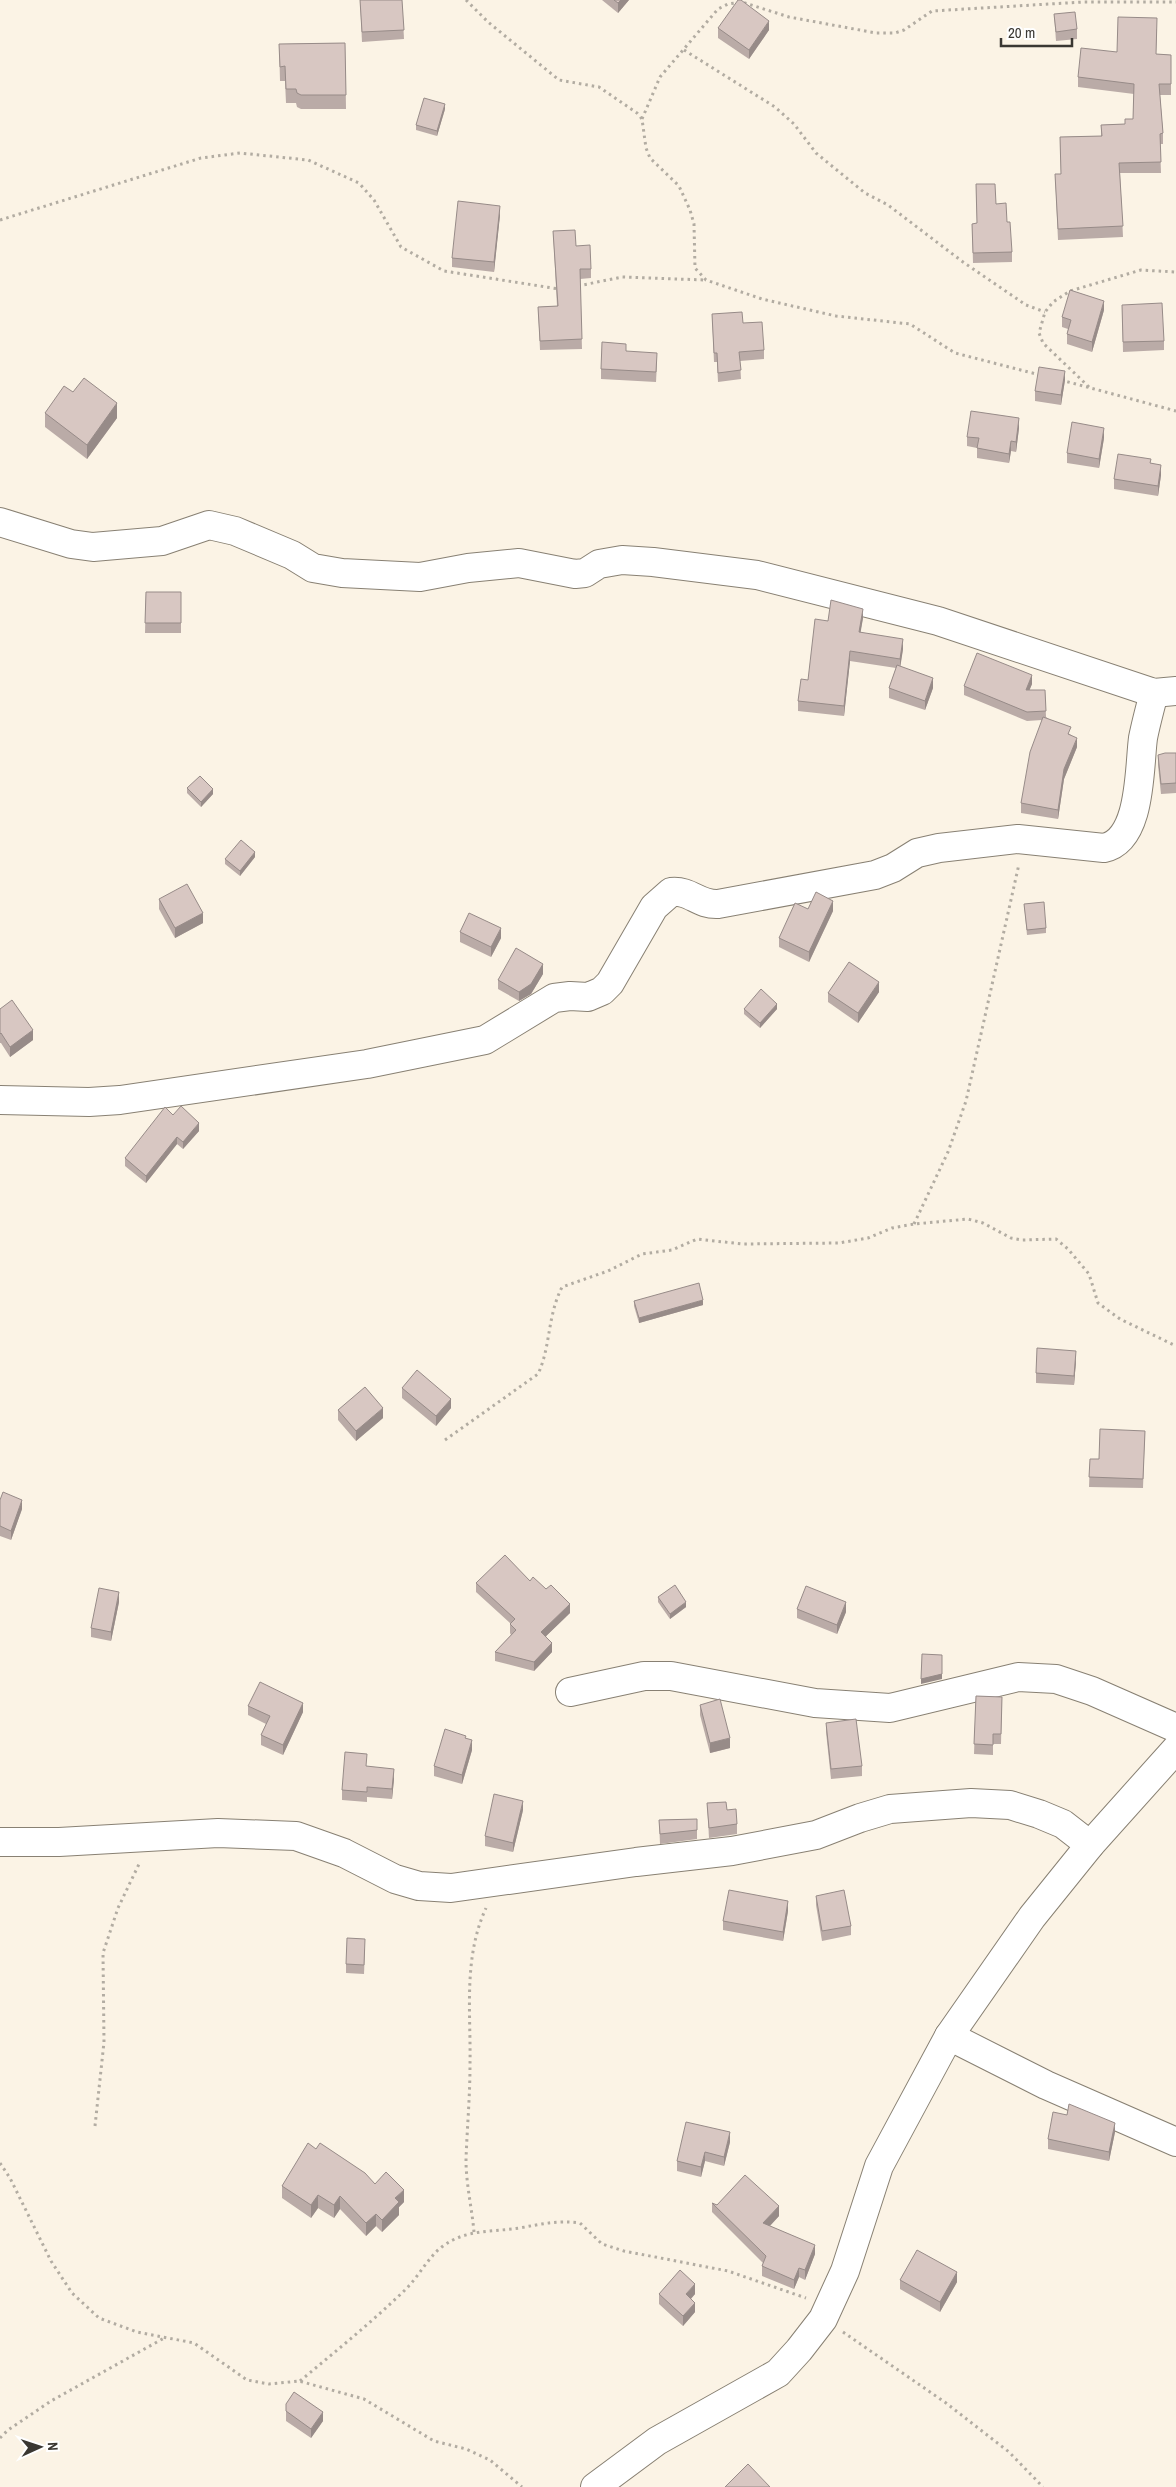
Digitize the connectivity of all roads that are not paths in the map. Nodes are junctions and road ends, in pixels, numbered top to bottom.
1 (0, 522) edge
2 (1165, 692) edge
3 (0, 1100) edge
4 (570, 1692) dead end
5 (1176, 1728) edge
6 (1176, 1749) edge
7 (0, 1842) edge
8 (1090, 1845) junction
9 (949, 2036) junction
10 (1176, 2142) edge
11 (595, 2487) edge

1 - 2 street
2 - 3 street
4 - 5 street
6 - 8 street
7 - 8 street
8 - 9 street
9 - 10 street
9 - 11 street

